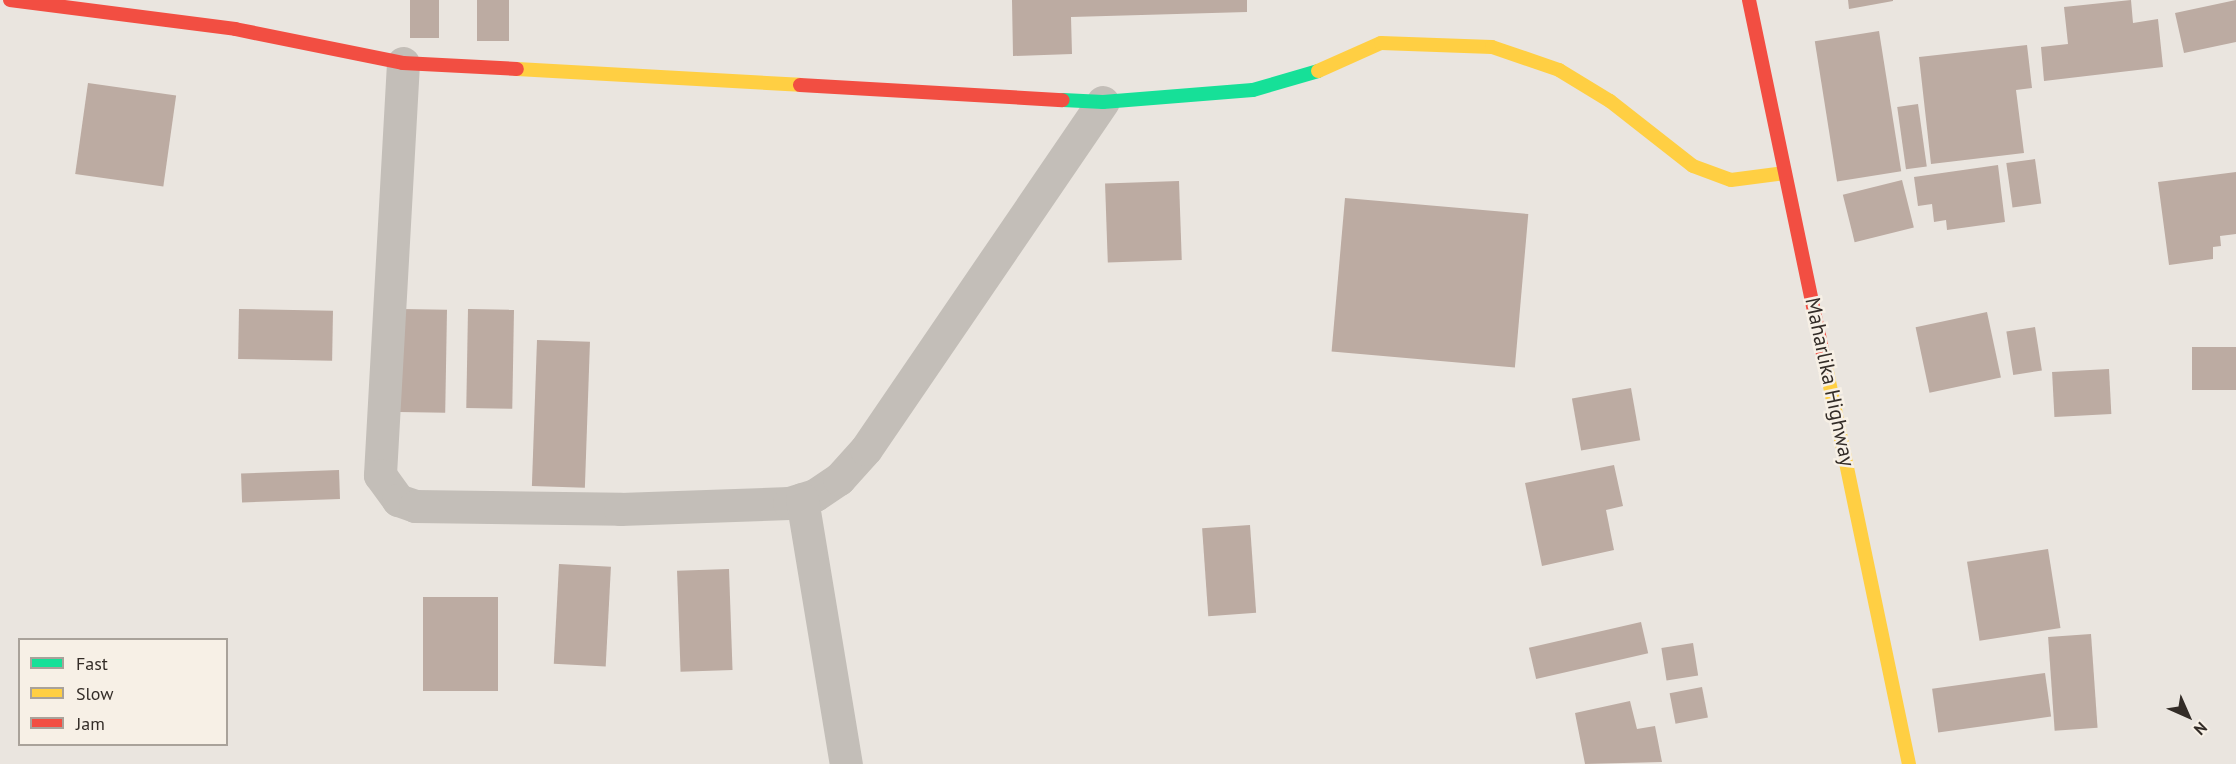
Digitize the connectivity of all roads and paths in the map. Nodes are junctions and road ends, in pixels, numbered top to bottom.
1 (10, 0) edge
2 (1749, 0) edge
3 (403, 63) junction
4 (1103, 102) junction
5 (1785, 173) junction
6 (802, 500) junction
7 (846, 764) edge
8 (1909, 764) edge

1 - 3 main road
2 - 5 main road, Maharlika Highway
3 - 4 main road
3 - 6 street
4 - 5 main road
4 - 6 street
5 - 8 main road, Maharlika Highway
6 - 7 street

